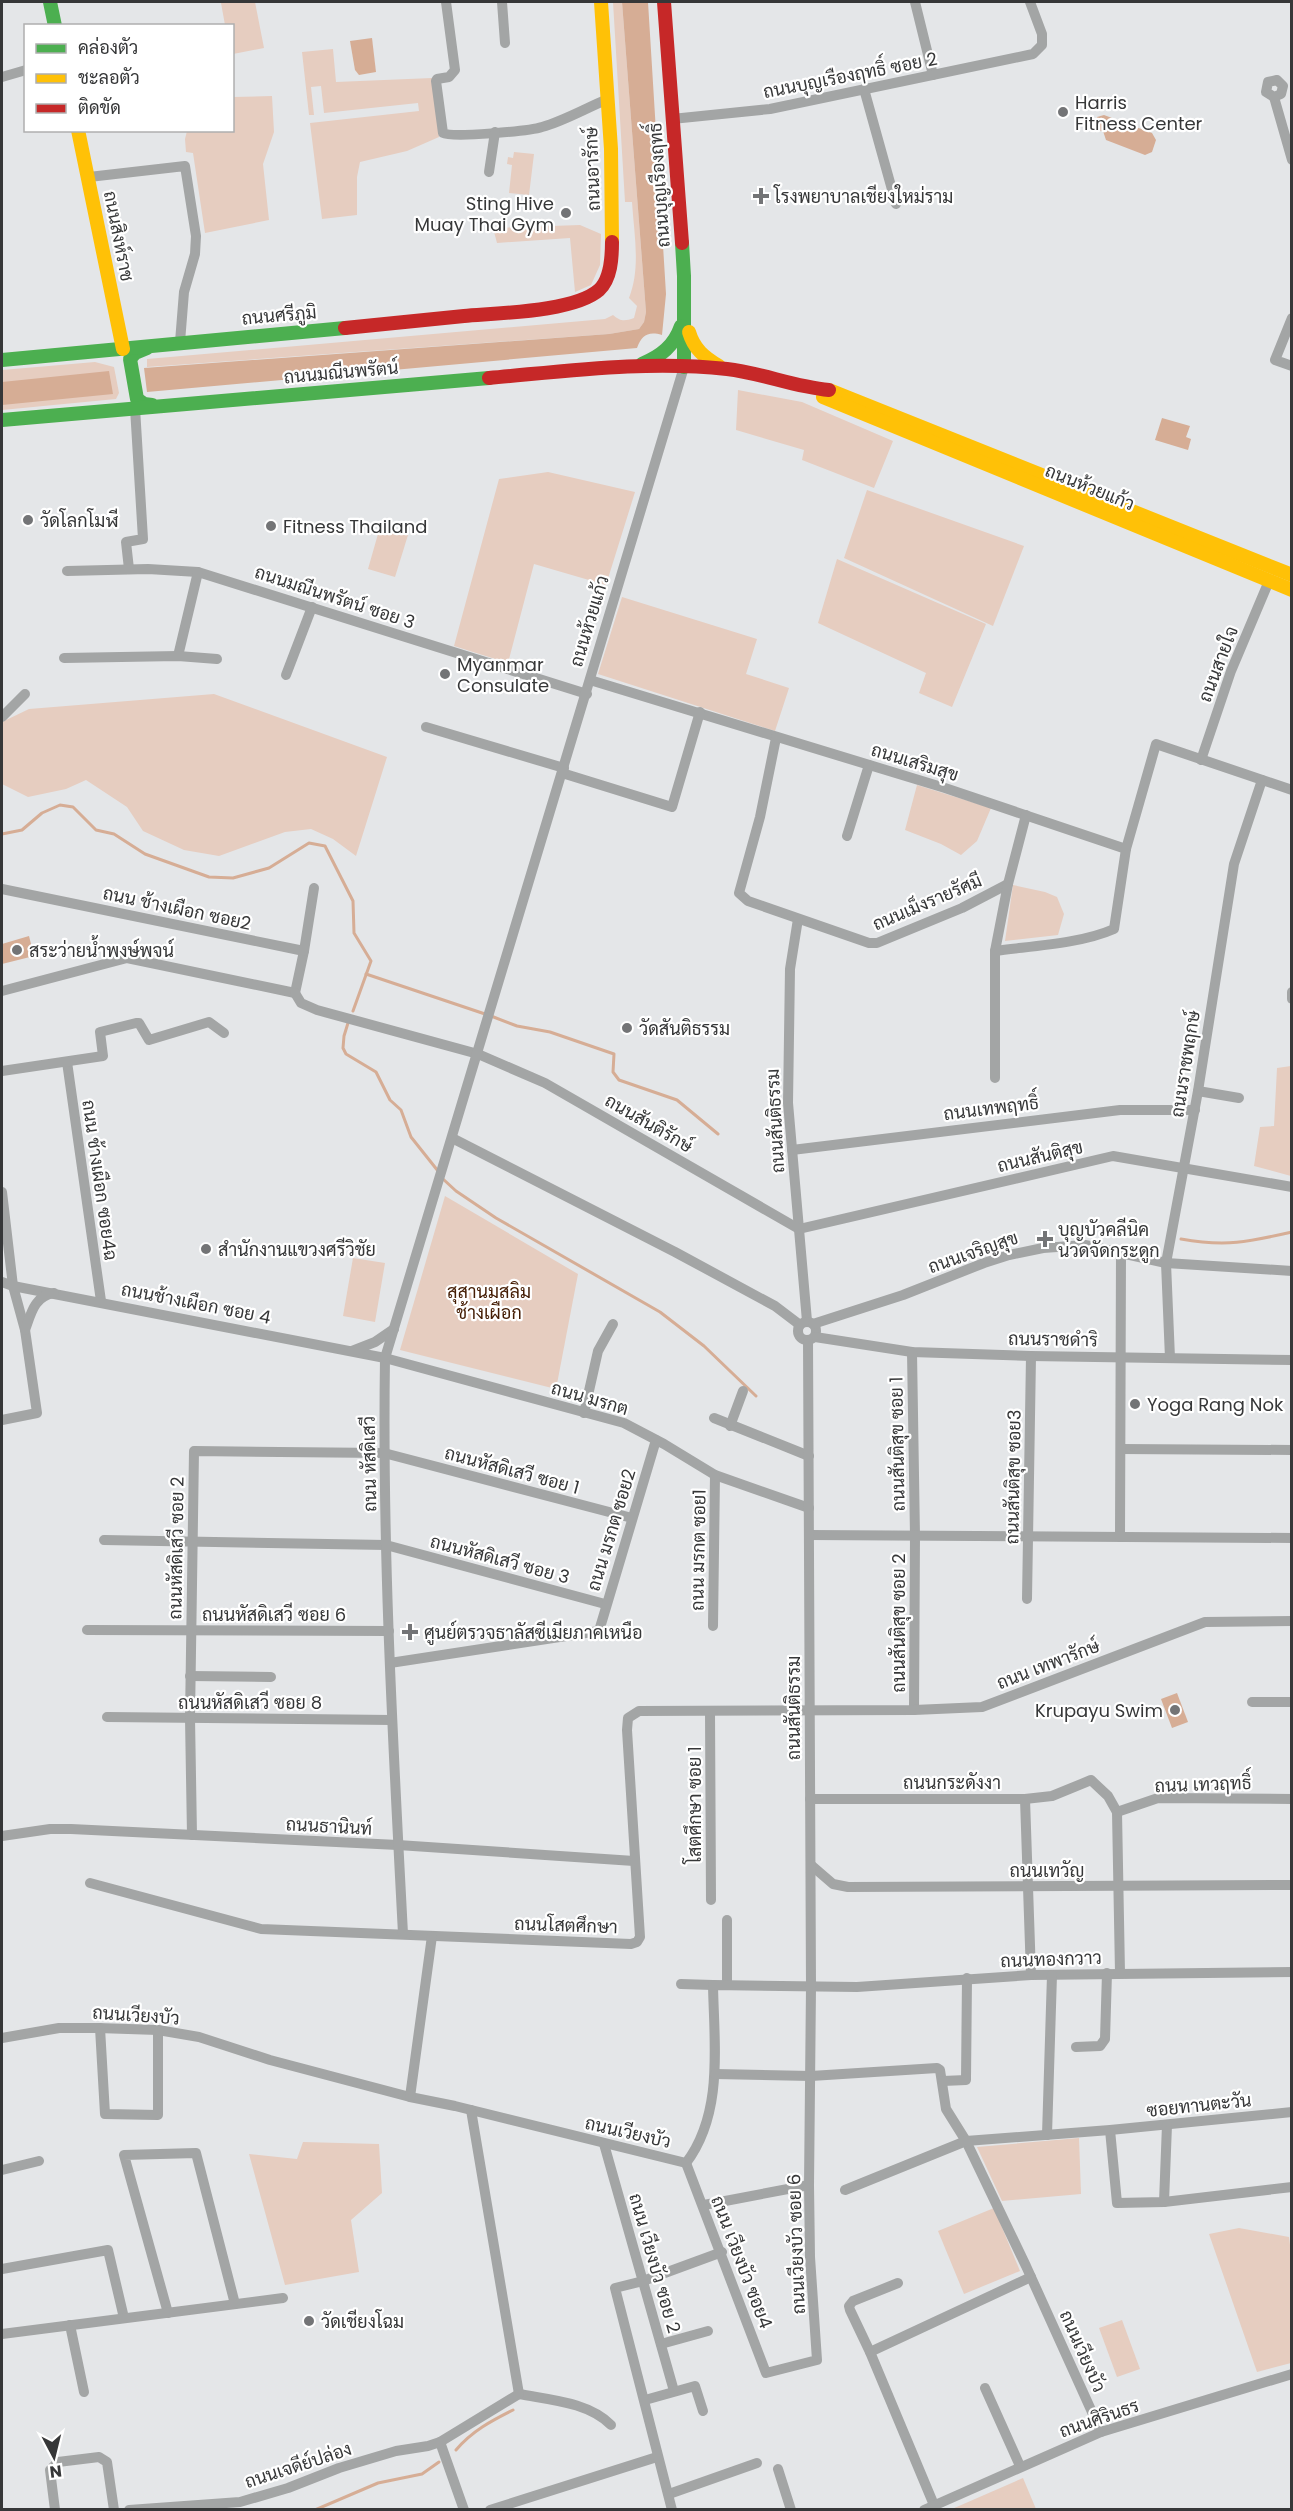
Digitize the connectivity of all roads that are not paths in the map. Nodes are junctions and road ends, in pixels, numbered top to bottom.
1 (50, 2) edge
2 (446, 2) edge
3 (502, 2) edge
4 (601, 2) edge
5 (663, 2) edge
6 (915, 2) edge
7 (1030, 2) edge
8 (55, 24) edge
9 (505, 43) dead end
10 (24, 71) edge
11 (933, 75) junction
12 (2, 77) edge
13 (1287, 86) edge
14 (864, 89) junction
15 (1274, 97) junction
16 (608, 99) junction
17 (672, 119) junction
18 (78, 132) edge
19 (495, 132) junction
20 (1292, 159) edge
21 (489, 172) dead end
22 (89, 177) junction
23 (896, 204) dead end
24 (559, 305) joint
25 (685, 315) junction
26 (1292, 318) edge
27 (180, 342) junction
28 (126, 357) junction
29 (2, 360) edge
30 (636, 366) junction
31 (684, 366) junction
32 (1292, 366) edge
33 (724, 369) junction
34 (809, 388) junction
35 (133, 398) junction
36 (2, 420) edge
37 (129, 569) junction
38 (67, 571) dead end
39 (198, 572) junction
40 (1292, 575) edge
41 (1269, 581) junction
42 (1292, 590) edge
43 (312, 607) junction
44 (178, 656) junction
45 (64, 658) dead end
46 (217, 659) dead end
47 (286, 675) dead end
48 (590, 680) junction
49 (24, 694) dead end
50 (587, 694) junction
51 (700, 712) junction
52 (2, 717) edge
53 (426, 727) dead end
54 (776, 738) junction
55 (1201, 760) junction
56 (869, 765) junction
57 (563, 771) junction
58 (1262, 780) junction
59 (1292, 790) edge
60 (1026, 815) junction
61 (848, 836) dead end
62 (1126, 849) junction
63 (1008, 884) junction
64 (314, 888) dead end
65 (2, 889) edge
66 (798, 919) junction
67 (304, 951) junction
68 (994, 951) junction
69 (2, 991) edge
70 (1292, 992) edge
71 (295, 993) junction
72 (1292, 999) edge
73 (491, 1008) joint
74 (224, 1033) dead end
75 (478, 1054) junction
76 (67, 1062) junction
77 (2, 1071) edge
78 (994, 1078) dead end
79 (1198, 1091) junction
80 (1239, 1098) dead end
81 (1195, 1110) junction
82 (452, 1138) junction
83 (792, 1150) junction
84 (1184, 1170) junction
85 (1292, 1186) edge
86 (2, 1192) edge
87 (799, 1229) junction
88 (1121, 1253) junction
89 (1166, 1263) junction
90 (1292, 1271) edge
91 (2, 1282) edge
92 (13, 1286) junction
93 (55, 1293) junction
94 (101, 1301) junction
95 (807, 1323) junction
96 (613, 1324) dead end
97 (394, 1329) junction
98 (25, 1330) junction
99 (811, 1338) junction
100 (352, 1351) junction
101 (912, 1352) junction
102 (1031, 1356) junction
103 (1120, 1356) junction
104 (385, 1358) junction
105 (1170, 1358) junction
106 (1292, 1360) edge
107 (742, 1391) dead end
108 (584, 1413) junction
109 (714, 1418) dead end
110 (2, 1420) edge
111 (730, 1426) junction
112 (656, 1440) junction
113 (1121, 1449) junction
114 (1292, 1450) edge
115 (384, 1453) junction
116 (809, 1456) junction
117 (715, 1475) junction
118 (809, 1508) junction
119 (632, 1518) junction
120 (809, 1535) junction
121 (915, 1536) junction
122 (1029, 1536) junction
123 (1120, 1537) junction
124 (1292, 1538) edge
125 (104, 1540) dead end
126 (192, 1542) junction
127 (386, 1545) junction
128 (1027, 1599) dead end
129 (605, 1604) junction
130 (1292, 1621) edge
131 (713, 1626) dead end
132 (87, 1630) dead end
133 (192, 1631) junction
134 (389, 1631) junction
135 (390, 1663) junction
136 (190, 1676) junction
137 (271, 1677) dead end
138 (1252, 1702) dead end
139 (1292, 1702) edge
140 (810, 1709) junction
141 (914, 1710) junction
142 (710, 1711) junction
143 (107, 1718) dead end
144 (190, 1718) junction
145 (392, 1720) junction
146 (1292, 1798) edge
147 (810, 1799) junction
148 (1025, 1799) junction
149 (1117, 1812) junction
150 (192, 1835) junction
151 (2, 1836) edge
152 (398, 1845) junction
153 (634, 1861) junction
154 (811, 1865) junction
155 (90, 1883) dead end
156 (1292, 1885) edge
157 (1028, 1886) junction
158 (1119, 1886) junction
159 (711, 1900) dead end
160 (728, 1920) dead end
161 (403, 1934) junction
162 (432, 1936) junction
163 (1292, 1972) edge
164 (1107, 1973) junction
165 (1120, 1973) junction
166 (1031, 1975) junction
167 (1052, 1975) junction
168 (967, 1978) junction
169 (681, 1984) dead end
170 (712, 1985) junction
171 (727, 1985) junction
172 (811, 1987) junction
173 (100, 2028) junction
174 (158, 2030) junction
175 (2, 2038) edge
176 (1076, 2047) dead end
177 (715, 2074) junction
178 (811, 2076) junction
179 (943, 2081) junction
180 (410, 2097) junction
181 (471, 2110) junction
182 (1292, 2112) edge
183 (1167, 2125) junction
184 (1110, 2130) junction
185 (1047, 2134) junction
186 (966, 2141) junction
187 (604, 2144) junction
188 (39, 2160) dead end
189 (686, 2163) junction
190 (2, 2170) edge
191 (809, 2185) junction
192 (1292, 2187) edge
193 (845, 2190) dead end
194 (1164, 2202) junction
195 (704, 2205) junction
196 (722, 2252) junction
197 (2, 2269) edge
198 (1031, 2277) junction
199 (643, 2281) junction
200 (898, 2283) dead end
201 (283, 2298) dead end
202 (235, 2304) junction
203 (168, 2313) junction
204 (124, 2318) junction
205 (70, 2325) junction
206 (708, 2331) dead end
207 (2, 2333) edge
208 (661, 2344) junction
209 (870, 2352) junction
210 (766, 2373) joint
211 (1292, 2374) edge
212 (985, 2388) dead end
213 (674, 2391) junction
214 (84, 2392) dead end
215 (519, 2394) junction
216 (645, 2400) junction
217 (703, 2411) dead end
218 (611, 2425) dead end
219 (1101, 2432) junction
220 (440, 2442) junction
221 (657, 2457) junction
222 (757, 2463) dead end
223 (1020, 2466) junction
224 (778, 2469) dead end
225 (669, 2493) junction
226 (929, 2507) edge
227 (186, 2508) edge
228 (55, 2510) edge
229 (114, 2510) edge
230 (129, 2510) edge
231 (464, 2510) edge
232 (490, 2510) edge
233 (672, 2510) edge
234 (791, 2510) edge

1 - 8 main road
2 - 19 street
3 - 9 street
4 - 16 main road, ถนนอารักษ์
5 - 17 main road, ถนนบุญเรืองฤทธิ์
6 - 11 street
7 - 11 street, ถนนบุญเรืองฤทธิ์ ซอย 2
10 - 12 street
11 - 14 street, ถนนบุญเรืองฤทธิ์ ซอย 2
13 - 15 street
13 - 15 street
14 - 17 street, ถนนบุญเรืองฤทธิ์ ซอย 2
14 - 23 street
15 - 20 street
16 - 19 street
16 - 24 main road, ถนนอารักษ์
17 - 25 main road, ถนนบุญเรืองฤทธิ์
18 - 22 main road, ถนนสิงห์ราช
19 - 21 street
22 - 27 street
22 - 28 main road, ถนนสิงห์ราช
24 - 27 main road, ถนนศรีภูมิ
25 - 30 main road
25 - 31 main road, ถนนบุญเรืองฤทธิ์
25 - 33 main road
26 - 32 street
27 - 28 main road, ถนนศรีภูมิ
28 - 29 main road
28 - 35 main road, ถนนสิงห์ราช
30 - 31 main road, ถนนมณีนพรัตน์
30 - 35 main road, ถนนมณีนพรัตน์
31 - 33 main road, ถนนห้วยแก้ว
31 - 48 street, ถนนห้วยแก้ว
33 - 34 main road, ถนนห้วยแก้ว
34 - 40 main road, ถนนห้วยแก้ว
34 - 41 main road, ถนนห้วยแก้ว
35 - 36 main road
35 - 37 street
37 - 38 street, ถนนมณีนพรัตน์ ซอย 3
37 - 39 street, ถนนมณีนพรัตน์ ซอย 3
39 - 43 street, ถนนมณีนพรัตน์ ซอย 3
39 - 44 street
41 - 42 main road, ถนนห้วยแก้ว
41 - 55 street, ถนนสายใจ
43 - 47 street
43 - 50 street, ถนนมณีนพรัตน์ ซอย 3
44 - 45 street
44 - 46 street
48 - 50 street, ถนนห้วยแก้ว
48 - 51 street, ถนนเสริมสุข
49 - 52 street
50 - 57 street, ถนนห้วยแก้ว
51 - 54 street, ถนนเสริมสุข
51 - 57 street
53 - 57 street
54 - 56 street, ถนนเสริมสุข
54 - 66 street, ถนนเม็งรายรัศมี
55 - 58 street
55 - 62 street
56 - 60 street, ถนนเสริมสุข
56 - 61 street
57 - 73 street, ถนนห้วยแก้ว
58 - 59 street
58 - 79 street, ถนนราชพฤกษ์
60 - 62 street, ถนนเสริมสุข
60 - 63 street, ถนนเม็งรายรัศมี
62 - 68 street
63 - 66 street, ถนนเม็งรายรัศมี
63 - 68 street
64 - 67 street
65 - 67 street, ถนน ช้างเผือก ซอย2
66 - 83 street, ถนนสันติธรรม
67 - 71 street
68 - 78 street
69 - 71 street
70 - 72 street
71 - 75 street
73 - 75 street, ถนน หัสดิเสวี
74 - 76 street
75 - 82 street, ถนน หัสดิเสวี
75 - 87 street, ถนนสันติรักษ์
76 - 77 street
76 - 94 street, ถนน ช้างเผือก ซอย4ฉ
79 - 80 street
79 - 81 street, ถนนราชพฤกษ์
81 - 83 street, ถนนเทพฤทธิ์
81 - 84 street, ถนนราชพฤกษ์
82 - 95 street
82 - 97 street, ถนน หัสดิเสวี
83 - 87 street, ถนนสันติธรรม
84 - 85 street, ถนนสันติสุข
84 - 87 street, ถนนสันติสุข
84 - 89 street, ถนนราชพฤกษ์
86 - 92 street
87 - 95 street, ถนนสันติธรรม
88 - 89 street, ถนนเจริญสุข
88 - 95 street, ถนนเจริญสุข
88 - 103 street
89 - 90 street, ถนนเจริญสุข
89 - 105 street, ถนนราชพฤกษ์
91 - 92 street, ถนนช้างเผือก ซอย 4
92 - 93 street, ถนนช้างเผือก ซอย 4
92 - 98 street
93 - 94 street, ถนนช้างเผือก ซอย 4
93 - 98 street
94 - 100 street, ถนนช้างเผือก ซอย 4
95 - 99 street, ถนนสันติธรรม
95 - 99 street
96 - 108 street
97 - 100 street
97 - 104 street, ถนน หัสดิเสวี
98 - 110 street
99 - 101 street, ถนนราชดำริ
99 - 116 street, ถนนสันติธรรม
100 - 104 street, ถนนช้างเผือก ซอย 4
101 - 102 street, ถนนราชดำริ
101 - 121 street, ถนนสันติสุข ซอย 1
102 - 103 street, ถนนราชดำริ
102 - 122 street, ถนนสันติสุข ซอย3
103 - 105 street, ถนนราชดำริ
103 - 113 street
104 - 108 street, ถนน มรกต
104 - 115 street, ถนน หัสดิเสวี
105 - 106 street, ถนนราชดำริ
107 - 111 street
108 - 112 street, ถนน มรกต
109 - 111 street
111 - 116 street
112 - 117 street, ถนน มรกต
112 - 119 street, ถนน มรกต ซอย2
113 - 114 street
113 - 123 street
115 - 119 street, ถนนหัสดิเสวี ซอย 1
115 - 126 street, ถนนหัสดิเสวี ซอย 2
115 - 127 street, ถนน หัสดิเสวี
116 - 118 street, ถนนสันติธรรม
117 - 118 street, ถนน มรกต
117 - 131 street, ถนน มรกต ซอย1
118 - 120 street, ถนนสันติธรรม
119 - 129 street, ถนน มรกต ซอย2
120 - 121 street
120 - 140 street, ถนนสันติธรรม
121 - 122 street
121 - 141 street, ถนนสันติสุข ซอย 2
122 - 123 street
122 - 128 street, ถนนสันติสุข ซอย3
123 - 124 street
125 - 126 street, ถนนหัสดิเสวี ซอย 3
126 - 127 street, ถนนหัสดิเสวี ซอย 3
126 - 133 street, ถนนหัสดิเสวี ซอย 2
127 - 129 street, ถนนหัสดิเสวี ซอย 3
127 - 134 street, ถนน หัสดิเสวี
129 - 135 street, ถนน มรกต ซอย2
130 - 141 street, ถนน เทพารักษ์
132 - 133 street, ถนนหัสดิเสวี ซอย 6
133 - 134 street, ถนนหัสดิเสวี ซอย 6
133 - 136 street, ถนนหัสดิเสวี ซอย 2
134 - 135 street, ถนน หัสดิเสวี
135 - 145 street, ถนน หัสดิเสวี
136 - 137 street
136 - 144 street, ถนนหัสดิเสวี ซอย 2
138 - 139 street
140 - 141 street, ถนน เทพารักษ์
140 - 142 street, ถนนโสตศึกษา
140 - 147 street, ถนนสันติธรรม
142 - 153 street, ถนนโสตศึกษา
142 - 159 street, โสตศึกษา ซอย 1
143 - 144 street, ถนนหัสดิเสวี ซอย 8
144 - 145 street, ถนนหัสดิเสวี ซอย 8
144 - 150 street, ถนนหัสดิเสวี ซอย 2
145 - 152 street, ถนน หัสดิเสวี
146 - 149 street, ถนน เทวฤทธิ์
147 - 148 street, ถนนกระดังงา
147 - 154 street, ถนนสันติธรรม
148 - 149 street, ถนนกระดังงา
148 - 157 street
149 - 158 street
150 - 151 street, ถนนธานินท์
150 - 152 street, ถนนธานินท์
152 - 153 street, ถนนธานินท์
152 - 161 street, ถนน หัสดิเสวี
153 - 162 street, ถนนโสตศึกษา
154 - 157 street, ถนนเทวัญ
154 - 172 street, ถนนสันติธรรม
155 - 161 street, ถนนโสตศึกษา
156 - 158 street, ถนนเทวัญ
157 - 158 street, ถนนเทวัญ
157 - 166 street
158 - 165 street
160 - 171 street
161 - 162 street, ถนนโสตศึกษา
162 - 180 street
163 - 165 street, ถนนทองกวาว
164 - 165 street, ถนนทองกวาว
164 - 167 street, ถนนทองกวาว
164 - 176 street
166 - 167 street, ถนนทองกวาว
166 - 168 street, ถนนทองกวาว
167 - 185 street
168 - 172 street, ถนนทองกวาว
168 - 179 street
169 - 170 street, ถนนทองกวาว
170 - 171 street, ถนนทองกวาว
170 - 177 street, ถนนเวียงบัว
171 - 172 street, ถนนทองกวาว
172 - 178 street, ถนนสันติธรรม
173 - 174 street, ถนนเวียงบัว
173 - 174 street
173 - 175 street, ถนนเวียงบัว
174 - 180 street, ถนนเวียงบัว
177 - 178 street
177 - 189 street, ถนนเวียงบัว
178 - 179 street
178 - 191 street, ถนนเวียงบัว ซอย 6
179 - 186 street, ถนนเวียงบัว
180 - 181 street, ถนนเวียงบัว
181 - 187 street, ถนนเวียงบัว
181 - 215 street
182 - 183 street, ซอยทานตะวัน
183 - 184 street, ซอยทานตะวัน
183 - 194 street
184 - 185 street, ซอยทานตะวัน
184 - 194 street
185 - 186 street, ซอยทานตะวัน
186 - 193 street, ซอยทานตะวัน
186 - 198 street, ถนนเวียงบัว
187 - 189 street, ถนนเวียงบัว
187 - 199 street, ถนน เวียงบัว ซอย 2
188 - 190 street
189 - 195 street, ถนน เวียงบัว ซอย4
191 - 195 street
191 - 210 street, ถนนเวียงบัว ซอย 6
192 - 194 street
195 - 196 street, ถนน เวียงบัว ซอย4
196 - 199 street
196 - 210 street, ถนน เวียงบัว ซอย4
197 - 204 street
198 - 209 street
198 - 219 street, ถนนเวียงบัว
199 - 208 street, ถนน เวียงบัว ซอย 2
199 - 216 street
200 - 209 street
201 - 202 street
202 - 203 street
202 - 203 street
203 - 204 street
204 - 205 street
205 - 207 street
205 - 214 street
206 - 208 street
208 - 213 street, ถนน เวียงบัว ซอย 2
209 - 226 street
211 - 219 street, ถนนศิรินธร
212 - 223 street
213 - 216 street
213 - 217 street
215 - 218 street
215 - 220 street, ถนนเจดีย์ปล่อง
216 - 221 street
219 - 223 street, ถนนศิรินธร
220 - 227 street, ถนนเจดีย์ปล่อง
220 - 231 street
221 - 225 street
221 - 232 street
222 - 225 street
223 - 226 street, ถนนศิรินธร
224 - 234 street
225 - 233 street
227 - 230 street, ถนนเจดีย์ปล่อง
228 - 229 street

